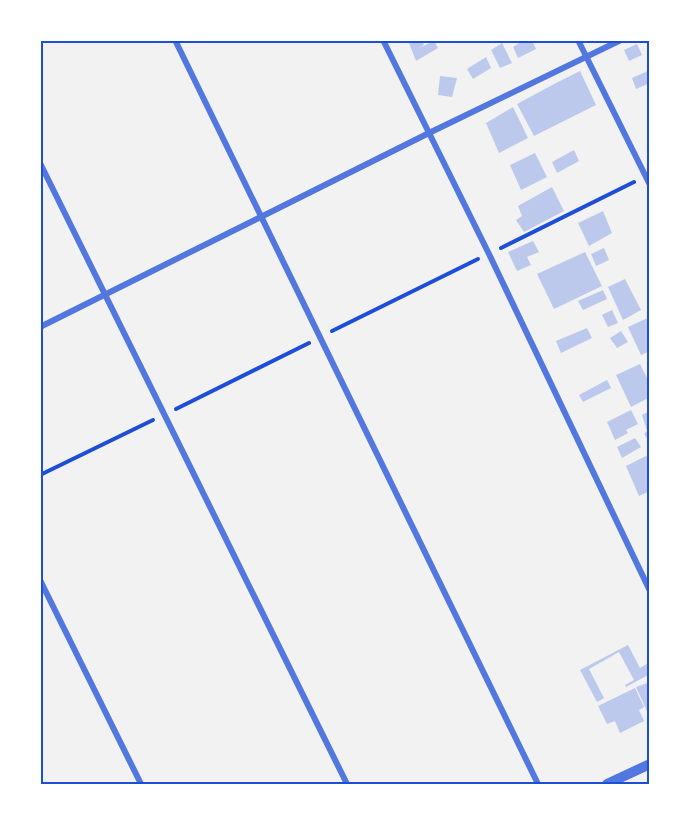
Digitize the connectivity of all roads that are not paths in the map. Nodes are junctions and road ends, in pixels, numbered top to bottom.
1 (175, 40) edge
2 (383, 40) edge
3 (578, 40) edge
4 (621, 40) edge
5 (586, 57) junction
6 (429, 133) junction
7 (40, 163) edge
8 (650, 185) edge
9 (261, 216) junction
10 (105, 295) junction
11 (40, 327) edge
12 (40, 580) edge
13 (650, 591) edge
14 (650, 764) edge
15 (141, 784) edge
16 (347, 784) edge
17 (538, 784) edge
18 (607, 784) edge

1 - 9 street
2 - 6 street
3 - 5 street
4 - 5 street
5 - 6 street
5 - 8 street
6 - 9 street
6 - 13 street
7 - 10 street
9 - 10 street
9 - 17 street
10 - 11 street
10 - 16 street
12 - 15 street
14 - 18 street

